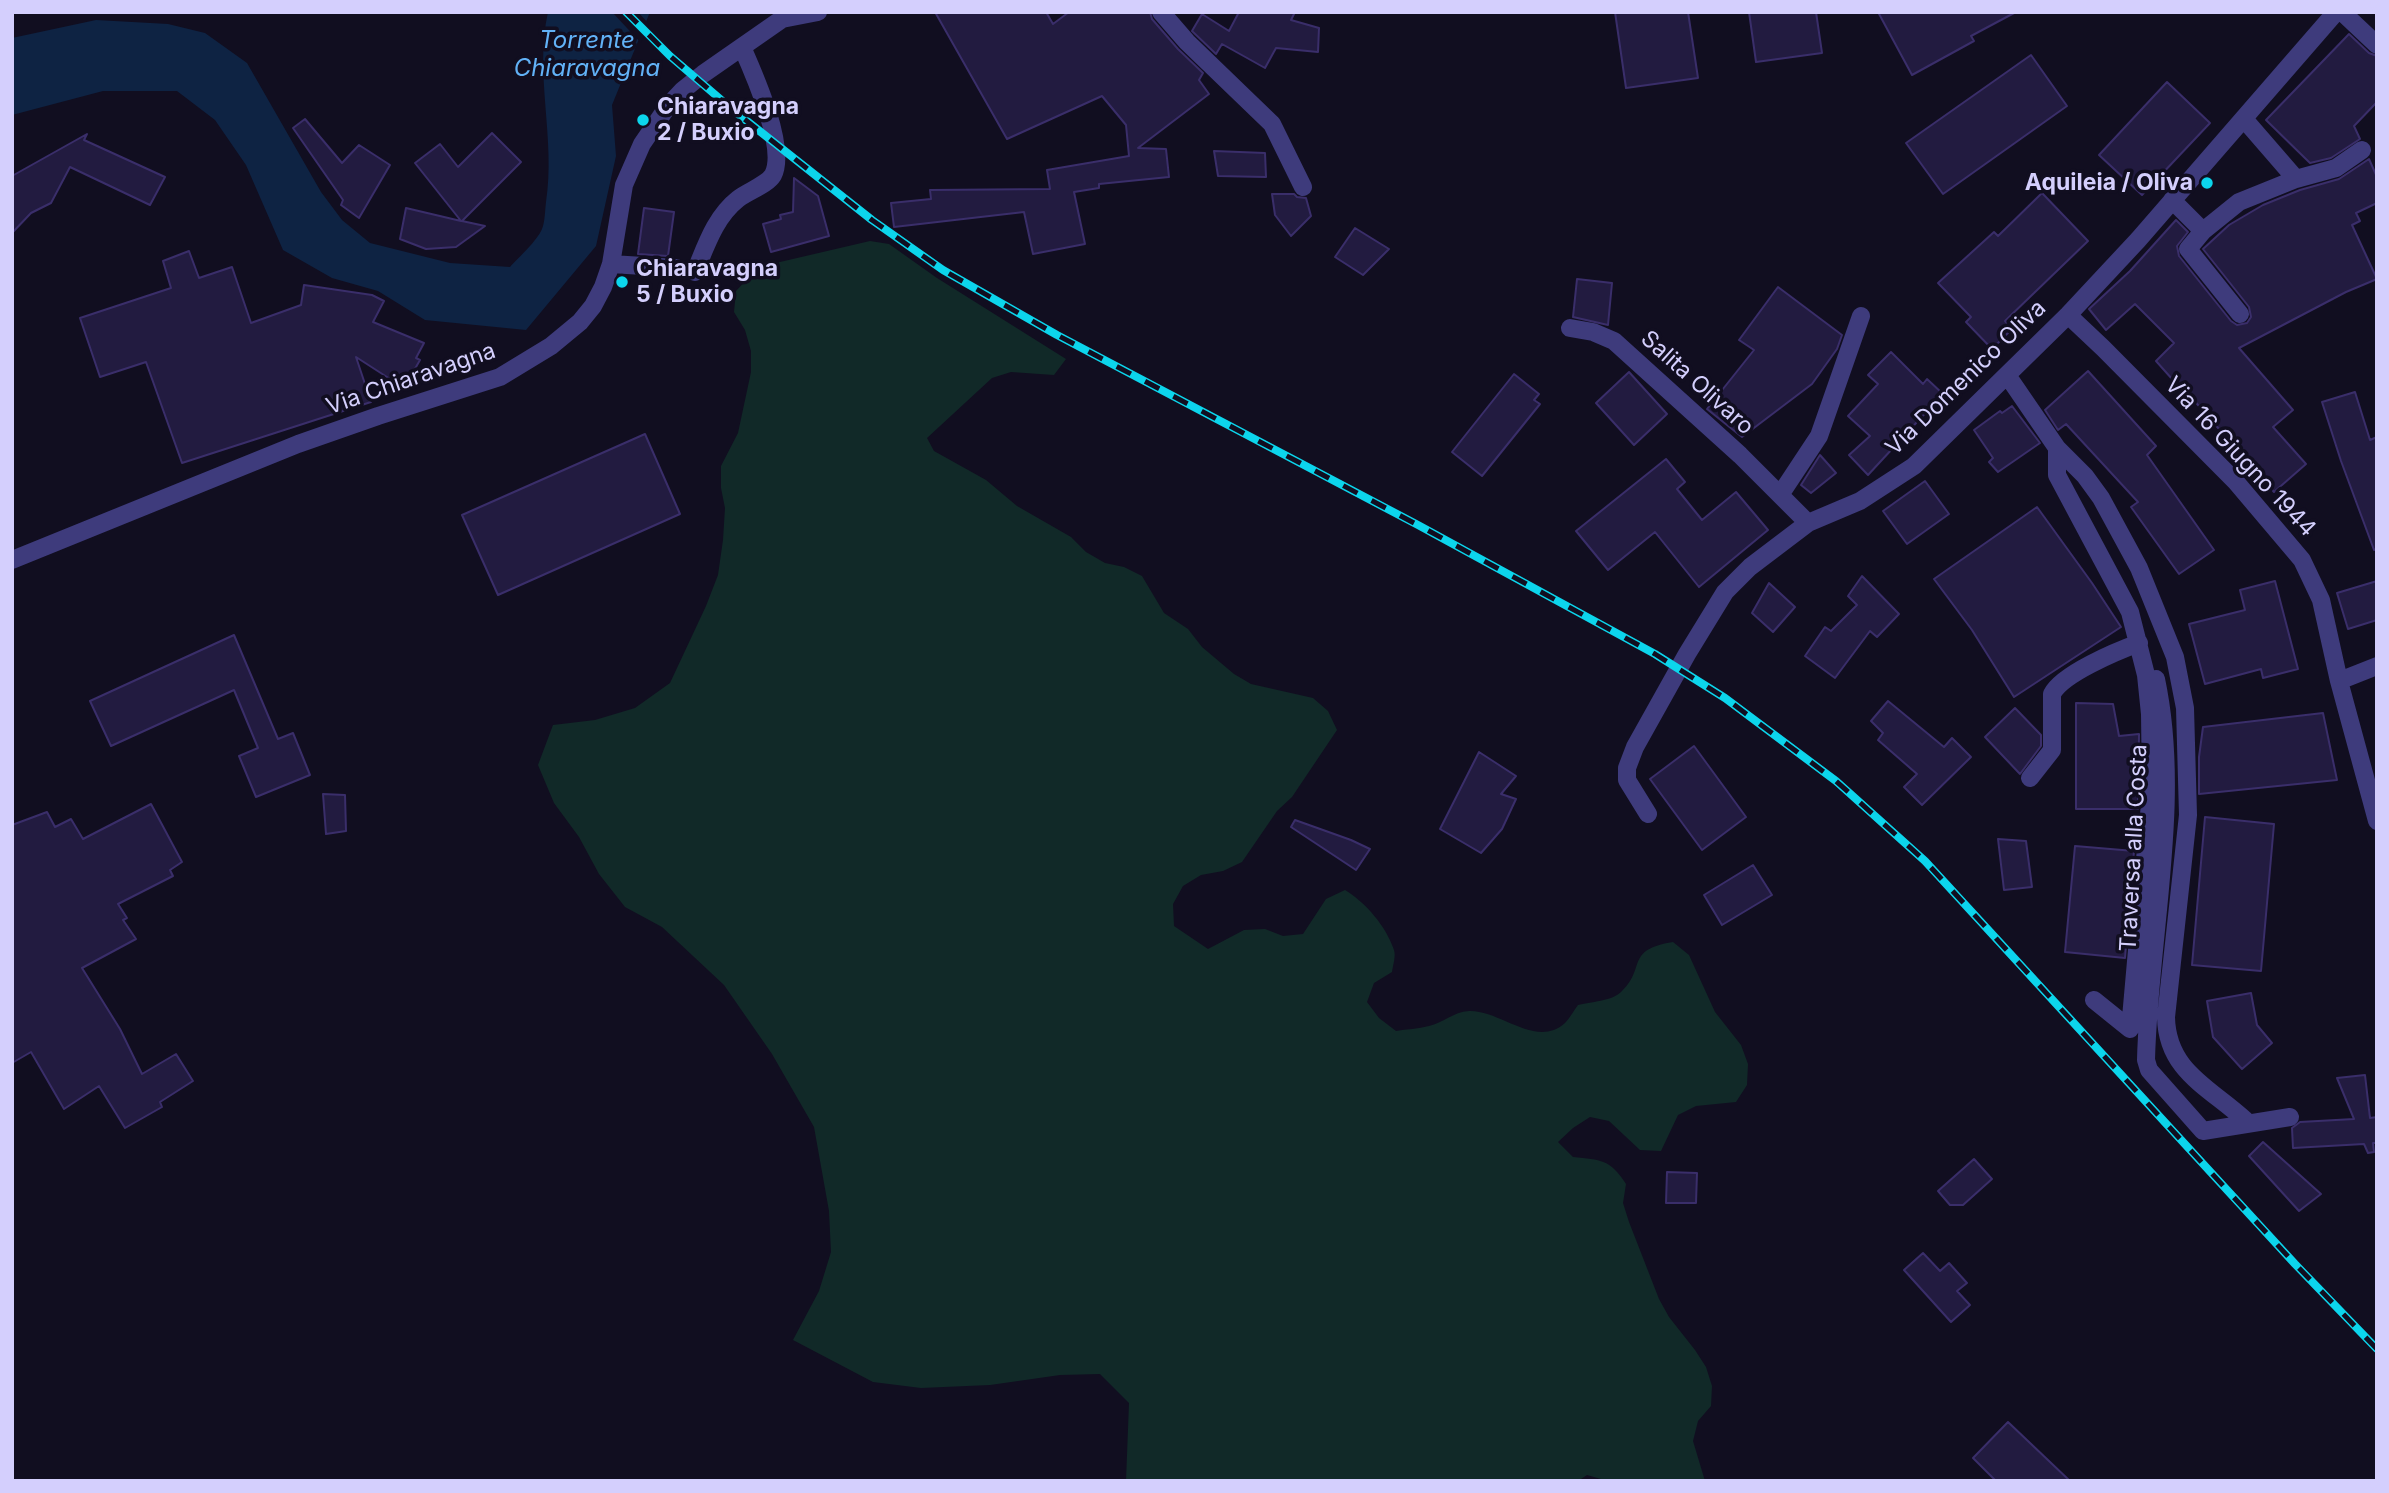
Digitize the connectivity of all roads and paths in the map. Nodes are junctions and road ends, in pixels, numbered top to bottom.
1 (818, 12) edge
2 (1161, 12) edge
3 (2336, 12) edge
4 (2342, 12) edge
5 (784, 16) edge
6 (2377, 45) edge
7 (742, 47) junction
8 (2244, 120) junction
9 (2362, 150) dead end
10 (2296, 179) junction
11 (1303, 187) dead end
12 (2172, 200) junction
13 (2203, 231) junction
14 (611, 264) junction
15 (676, 268) dead end
16 (695, 272) dead end
17 (2240, 314) dead end
18 (2068, 315) junction
19 (1861, 316) dead end
20 (1570, 328) dead end
21 (2007, 375) junction
22 (2057, 448) junction
23 (1780, 495) junction
24 (1808, 523) junction
25 (12, 560) edge
26 (2139, 643) junction
27 (2377, 666) edge
28 (2339, 681) junction
29 (2030, 779) dead end
30 (1648, 814) dead end
31 (2377, 821) edge
32 (2094, 1000) dead end
33 (2290, 1117) dead end
34 (2245, 1120) dead end

1 - 5 street, Via Chiaravagna
2 - 11 street
3 - 8 street
4 - 6 street
5 - 7 street, Via Chiaravagna
7 - 14 street, Via Chiaravagna
7 - 16 street
8 - 10 street
8 - 12 street, Via Domenico Oliva
9 - 10 street
10 - 13 street
12 - 13 street
12 - 18 street, Via Domenico Oliva
13 - 17 street
14 - 15 street
14 - 25 street, Via Chiaravagna
18 - 21 street, Via Domenico Oliva
18 - 28 street, Via 16 Giugno 1944
19 - 23 street
20 - 23 street, Salita Olivaro
21 - 22 street, Traversa alla Costa
21 - 24 street, Via Domenico Oliva
22 - 26 street, Traversa alla Costa
22 - 34 street
23 - 24 street, Salita Olivaro
24 - 30 street, Via Domenico Oliva
26 - 29 street
26 - 32 street
26 - 33 street, Traversa alla Costa
27 - 28 street
28 - 31 street, Via 16 Giugno 1944

